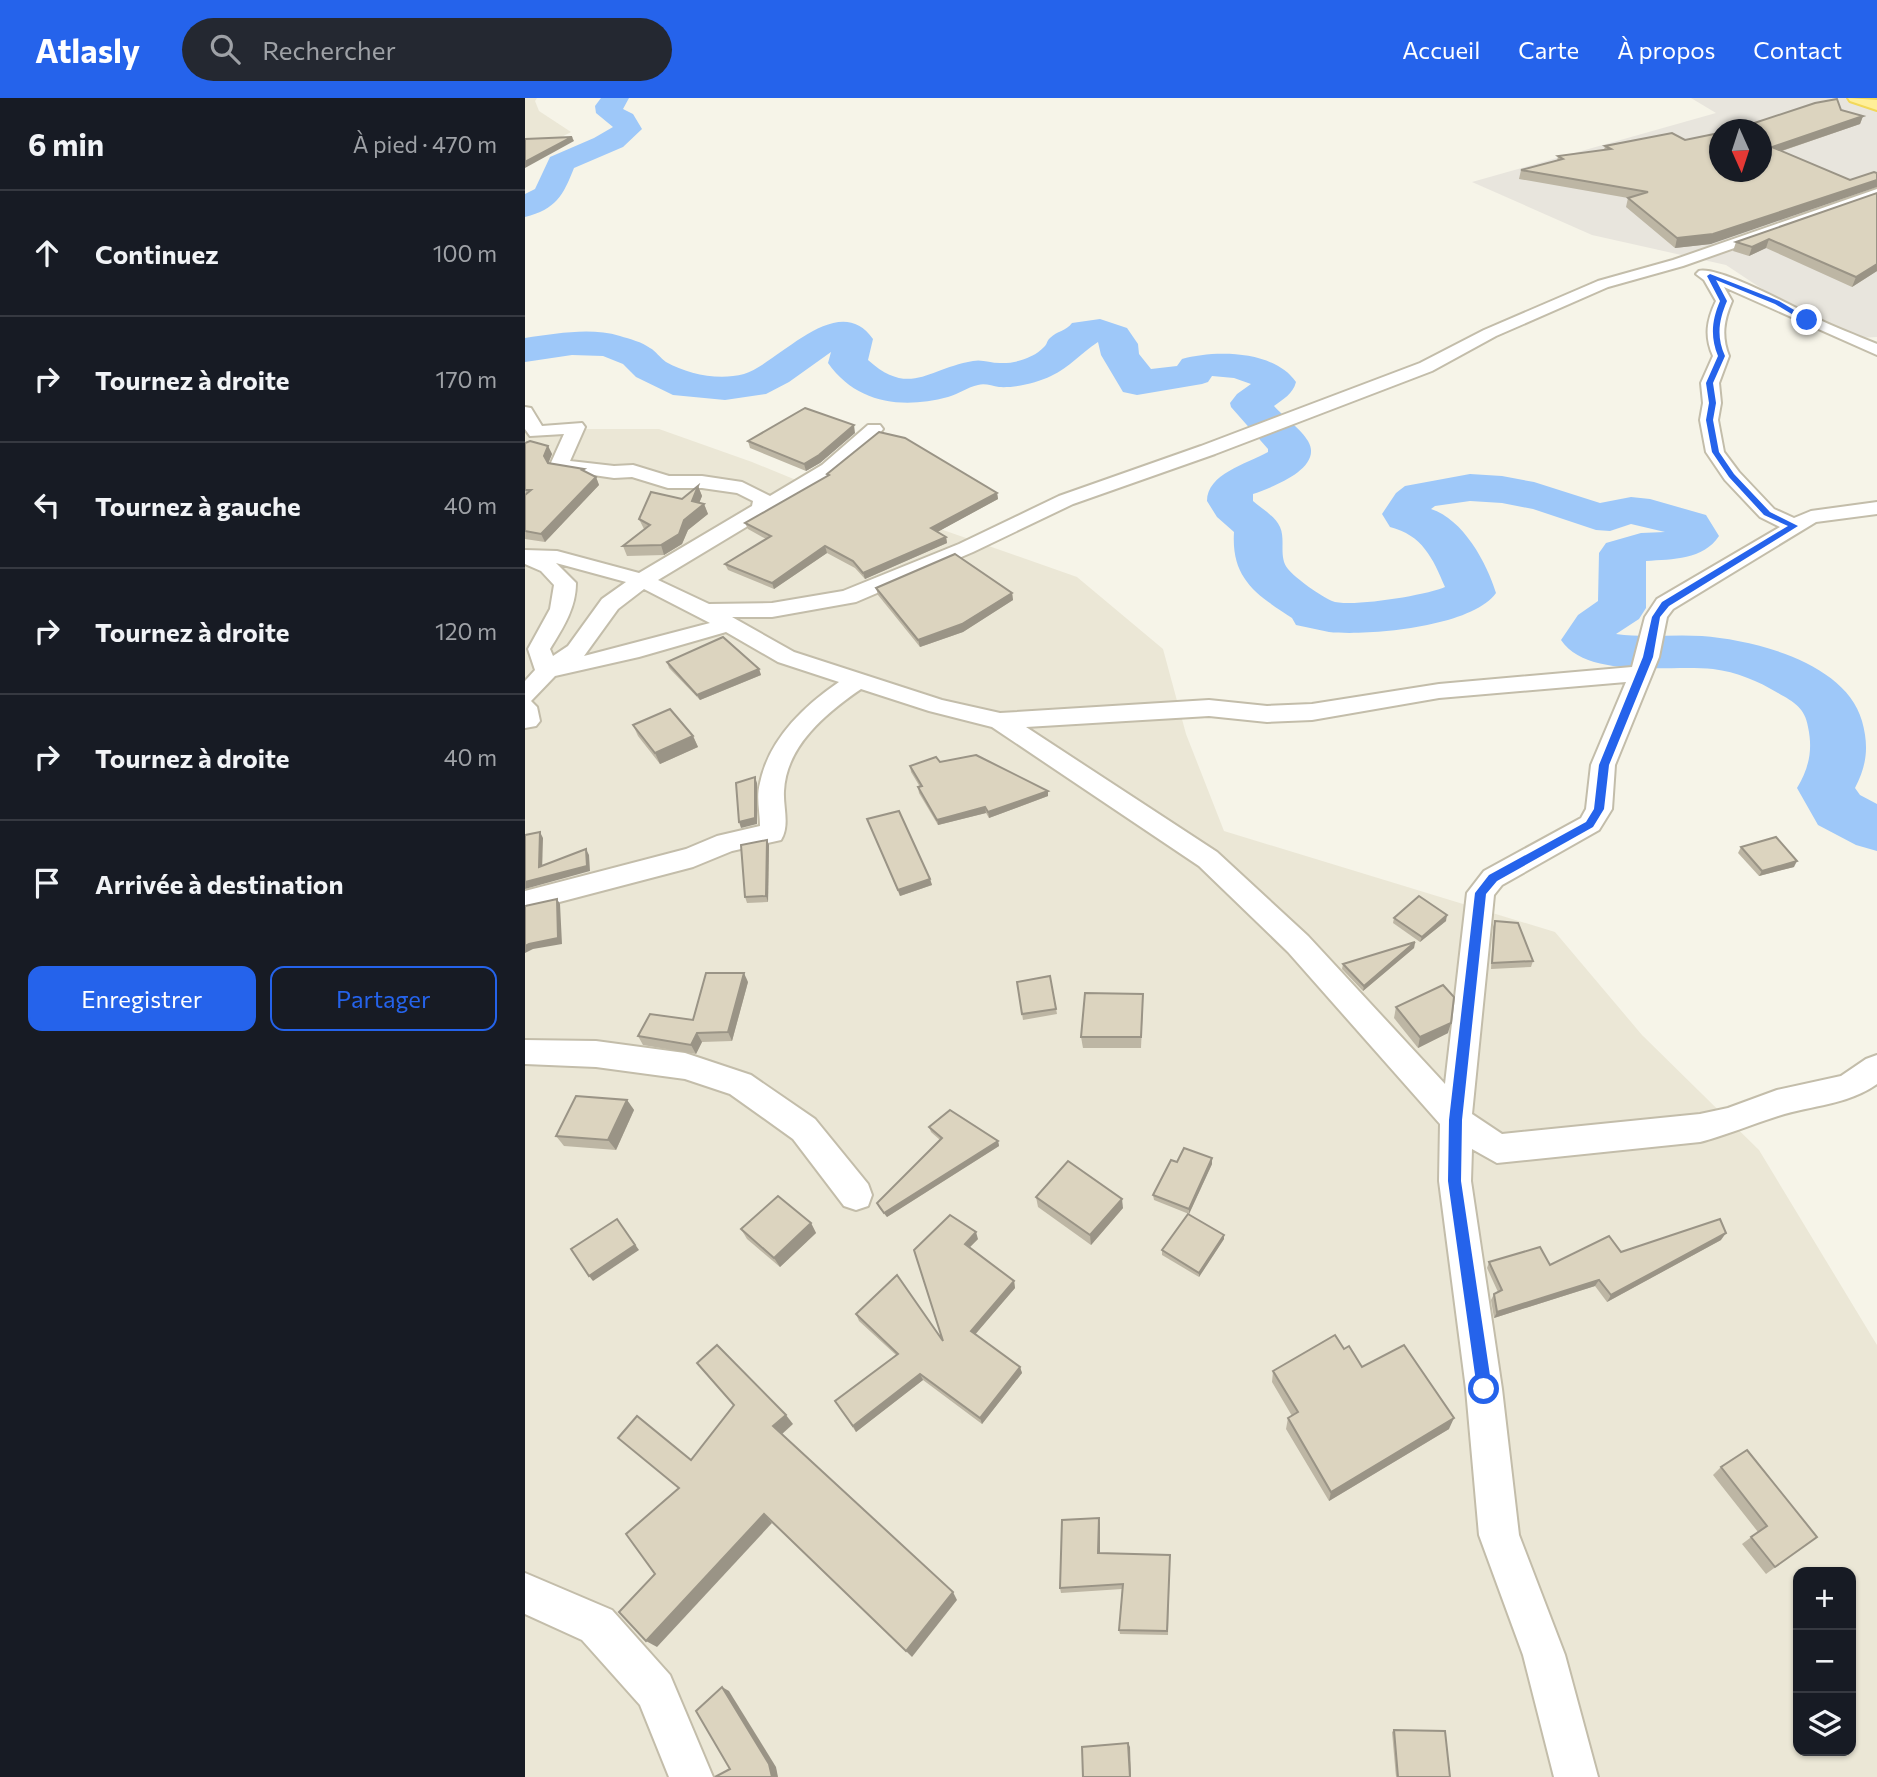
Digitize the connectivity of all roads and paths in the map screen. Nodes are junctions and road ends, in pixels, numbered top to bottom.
1 (1856, 98) edge
2 (1877, 105) edge
3 (1877, 194) edge
4 (1678, 263) junction
5 (1710, 276) junction
6 (1877, 350) edge
7 (525, 412) edge
8 (874, 429) dead end
9 (762, 507) junction
10 (1877, 508) edge
11 (1794, 526) junction
12 (526, 556) edge
13 (642, 580) junction
14 (705, 611) junction
15 (729, 624) junction
16 (1646, 659) junction
17 (536, 673) edge
18 (858, 680) junction
19 (525, 695) edge
20 (1000, 721) junction
21 (525, 901) edge
22 (525, 1052) edge
23 (1877, 1068) edge
24 (1456, 1120) junction
25 (856, 1195) dead end
26 (525, 1593) edge
27 (691, 1777) edge
28 (1576, 1777) edge

1 - 2 main road
3 - 4 street
4 - 5 street
4 - 14 street
5 - 6 street
5 - 11 street
7 - 9 street
8 - 9 street
9 - 13 street
10 - 11 street
11 - 16 street
12 - 13 street
12 - 17 street
13 - 14 street
13 - 17 street
14 - 15 street
15 - 17 street
15 - 18 street
16 - 20 street
16 - 24 street
17 - 19 street
18 - 20 street
18 - 21 street
20 - 24 street
22 - 25 street
23 - 24 street
24 - 28 street
26 - 27 street

